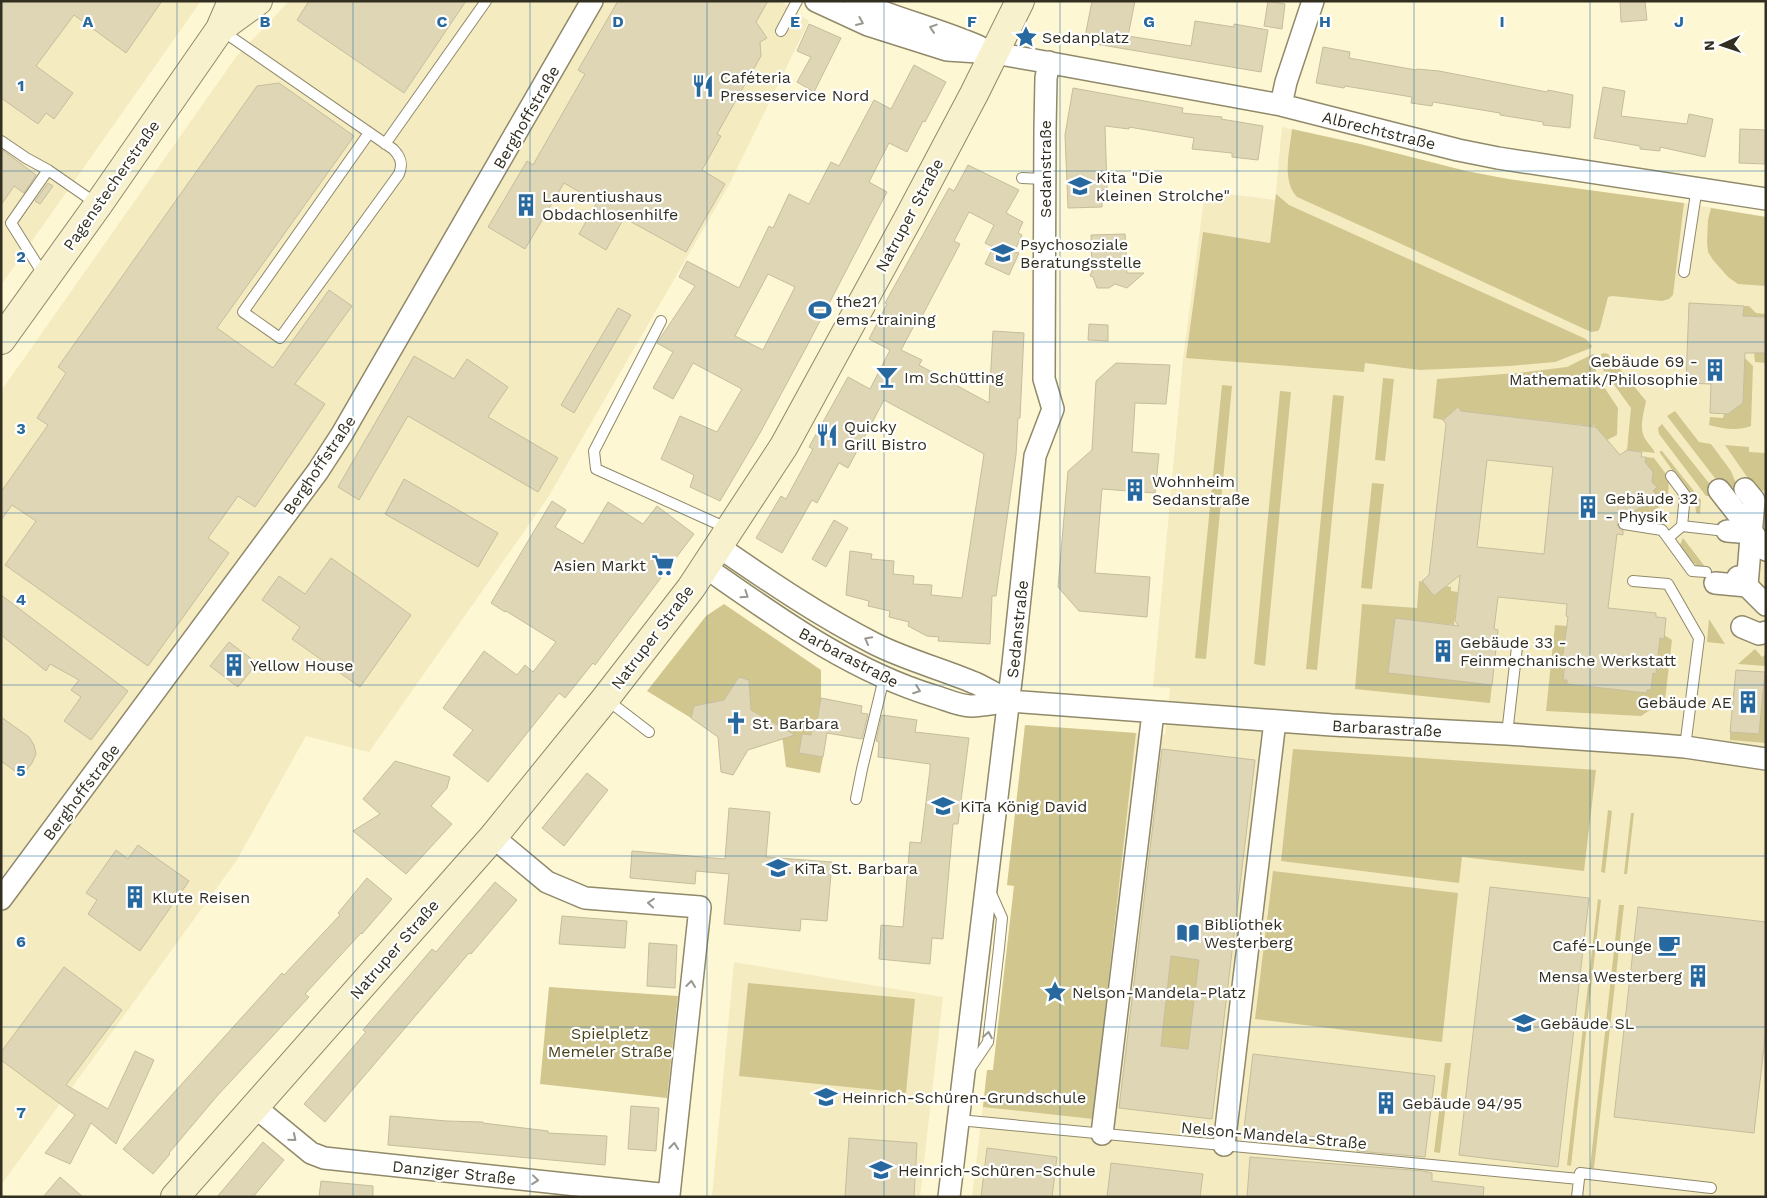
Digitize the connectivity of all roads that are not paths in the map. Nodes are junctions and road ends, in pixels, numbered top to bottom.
1 (232, 1) edge
2 (258, 1) edge
3 (486, 1) edge
4 (592, 1) edge
5 (796, 1) edge
6 (816, 1) edge
7 (855, 1) edge
8 (1020, 1) edge
9 (1313, 1) edge
10 (220, 29) junction
11 (780, 31) dead end
12 (994, 53) junction
13 (1049, 62) junction
14 (1281, 105) junction
15 (369, 133) junction
16 (1, 141) edge
17 (385, 144) junction
18 (48, 170) junction
19 (1022, 178) dead end
20 (1045, 179) junction
21 (1697, 187) junction
22 (1766, 199) edge
23 (98, 205) junction
24 (1684, 272) dead end
25 (46, 278) junction
26 (661, 321) dead end
27 (1, 340) edge
28 (1672, 476) dead end
29 (1745, 489) dead end
30 (1719, 490) dead end
31 (1624, 524) dead end
32 (1682, 526) junction
33 (1722, 530) joint
34 (1752, 533) junction
35 (1668, 538) junction
36 (718, 548) junction
37 (1766, 550) edge
38 (1713, 576) joint
39 (1633, 581) dead end
40 (1747, 586) junction
41 (1766, 606) edge
42 (1742, 627) dead end
43 (1766, 632) edge
44 (1517, 647) dead end
45 (884, 678) junction
46 (606, 699) junction
47 (1008, 702) junction
48 (1153, 713) junction
49 (1275, 721) junction
50 (649, 732) dead end
51 (1507, 734) junction
52 (1685, 747) junction
53 (1766, 759) edge
54 (856, 798) dead end
55 (493, 837) junction
56 (1, 899) edge
57 (255, 1107) junction
58 (959, 1120) junction
59 (1102, 1134) junction
60 (1224, 1145) junction
61 (1580, 1176) junction
62 (1711, 1188) dead end
63 (1581, 1196) edge
64 (175, 1197) edge
65 (949, 1197) edge

1 - 10 street, Pagenstecherstraße
2 - 10 street, Pagenstecherstraße
3 - 17 lane
4 - 56 street, Berghoffstraße
5 - 11 lane
6 -> 12 street
12 -> 7 street
8 - 12 street, Natruper Straße
9 - 14 street
10 - 15 lane
10 - 23 street, Pagenstecherstraße
12 - 13 street, Albrechtstraße
12 - 36 street, Natruper Straße
13 - 14 street, Albrechtstraße
13 - 20 street, Sedanstraße
14 - 21 street, Albrechtstraße
15 - 17 lane
15 - 17 lane
16 - 18 lane
18 - 23 lane
18 - 25 lane
19 - 20 lane
20 - 47 street, Sedanstraße
21 - 22 street, Albrechtstraße
21 - 24 lane
23 - 25 street, Pagenstecherstraße
25 - 27 street, Pagenstecherstraße
26 - 36 lane
28 - 32 lane
29 - 34 street
30 - 34 street
31 - 35 lane
32 - 33 lane
32 - 35 lane
33 - 34 street
34 - 37 street
34 - 40 street
35 - 38 lane
36 -> 45 street, Barbarastraße
36 - 46 street, Natruper Straße
47 -> 36 street, Barbarastraße
38 - 40 street
39 - 52 lane
40 - 41 street
42 - 43 street
44 - 51 lane
45 -> 47 street, Barbarastraße
45 - 54 lane
46 - 50 lane
46 - 55 street, Natruper Straße
47 - 48 street, Barbarastraße
47 - 58 street, Sedanstraße
48 - 49 street, Barbarastraße
48 - 59 street
49 - 51 street, Barbarastraße
49 - 60 street
51 - 52 street, Barbarastraße
52 - 53 street, Barbarastraße
55 - 57 street, Natruper Straße
57 -> 55 street, Danziger Straße
57 - 64 street, Natruper Straße
58 - 59 lane, Nelson-Mandela-Straße
58 - 65 street, Sedanstraße
59 - 60 lane, Nelson-Mandela-Straße
60 - 61 lane, Nelson-Mandela-Straße
61 - 62 lane, Nelson-Mandela-Straße
61 - 63 lane

